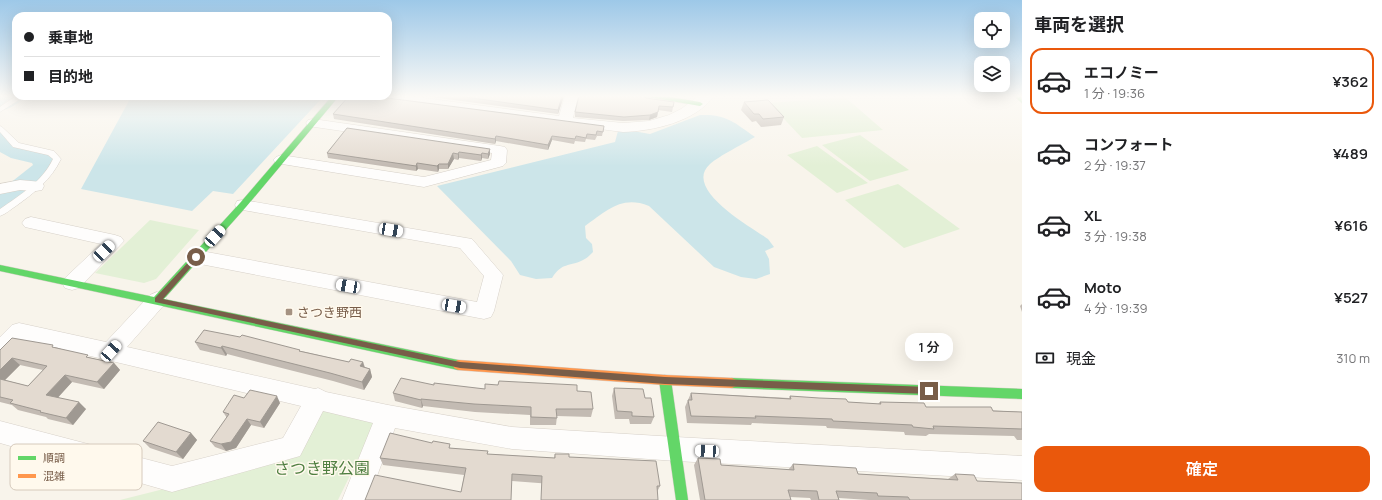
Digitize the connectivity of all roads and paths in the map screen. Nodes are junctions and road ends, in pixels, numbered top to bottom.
1 (316, 119) edge
2 (552, 119) edge
3 (671, 119) edge
4 (565, 121) joint
5 (313, 123) junction
6 (0, 128) edge
7 (281, 160) junction
8 (36, 186) junction
9 (0, 189) edge
10 (243, 205) junction
11 (0, 213) edge
12 (31, 224) dead end
13 (196, 257) junction
14 (0, 268) edge
15 (72, 283) junction
16 (157, 300) junction
17 (0, 350) edge
18 (111, 351) junction
19 (665, 380) junction
20 (1022, 394) edge
21 (318, 398) junction
22 (388, 416) junction
23 (0, 432) edge
24 (44, 444) edge
25 (676, 449) junction
26 (1022, 468) edge
27 (142, 471) edge
28 (355, 500) edge
29 (682, 500) edge

1 - 5 street
2 - 4 street
3 - 4 street
5 - 7 street
5 - 7 street
6 - 8 lane
7 - 10 street
8 - 9 street
8 - 11 lane
10 - 13 street
10 - 13 street
12 - 15 street
13 - 16 street
14 - 15 street
15 - 16 street
16 - 18 street
16 - 19 street
17 - 18 street
18 - 21 street
19 - 20 street
19 - 25 street
21 - 22 street
21 - 27 street
22 - 25 street
22 - 28 street
23 - 24 street
25 - 26 street
25 - 29 street

